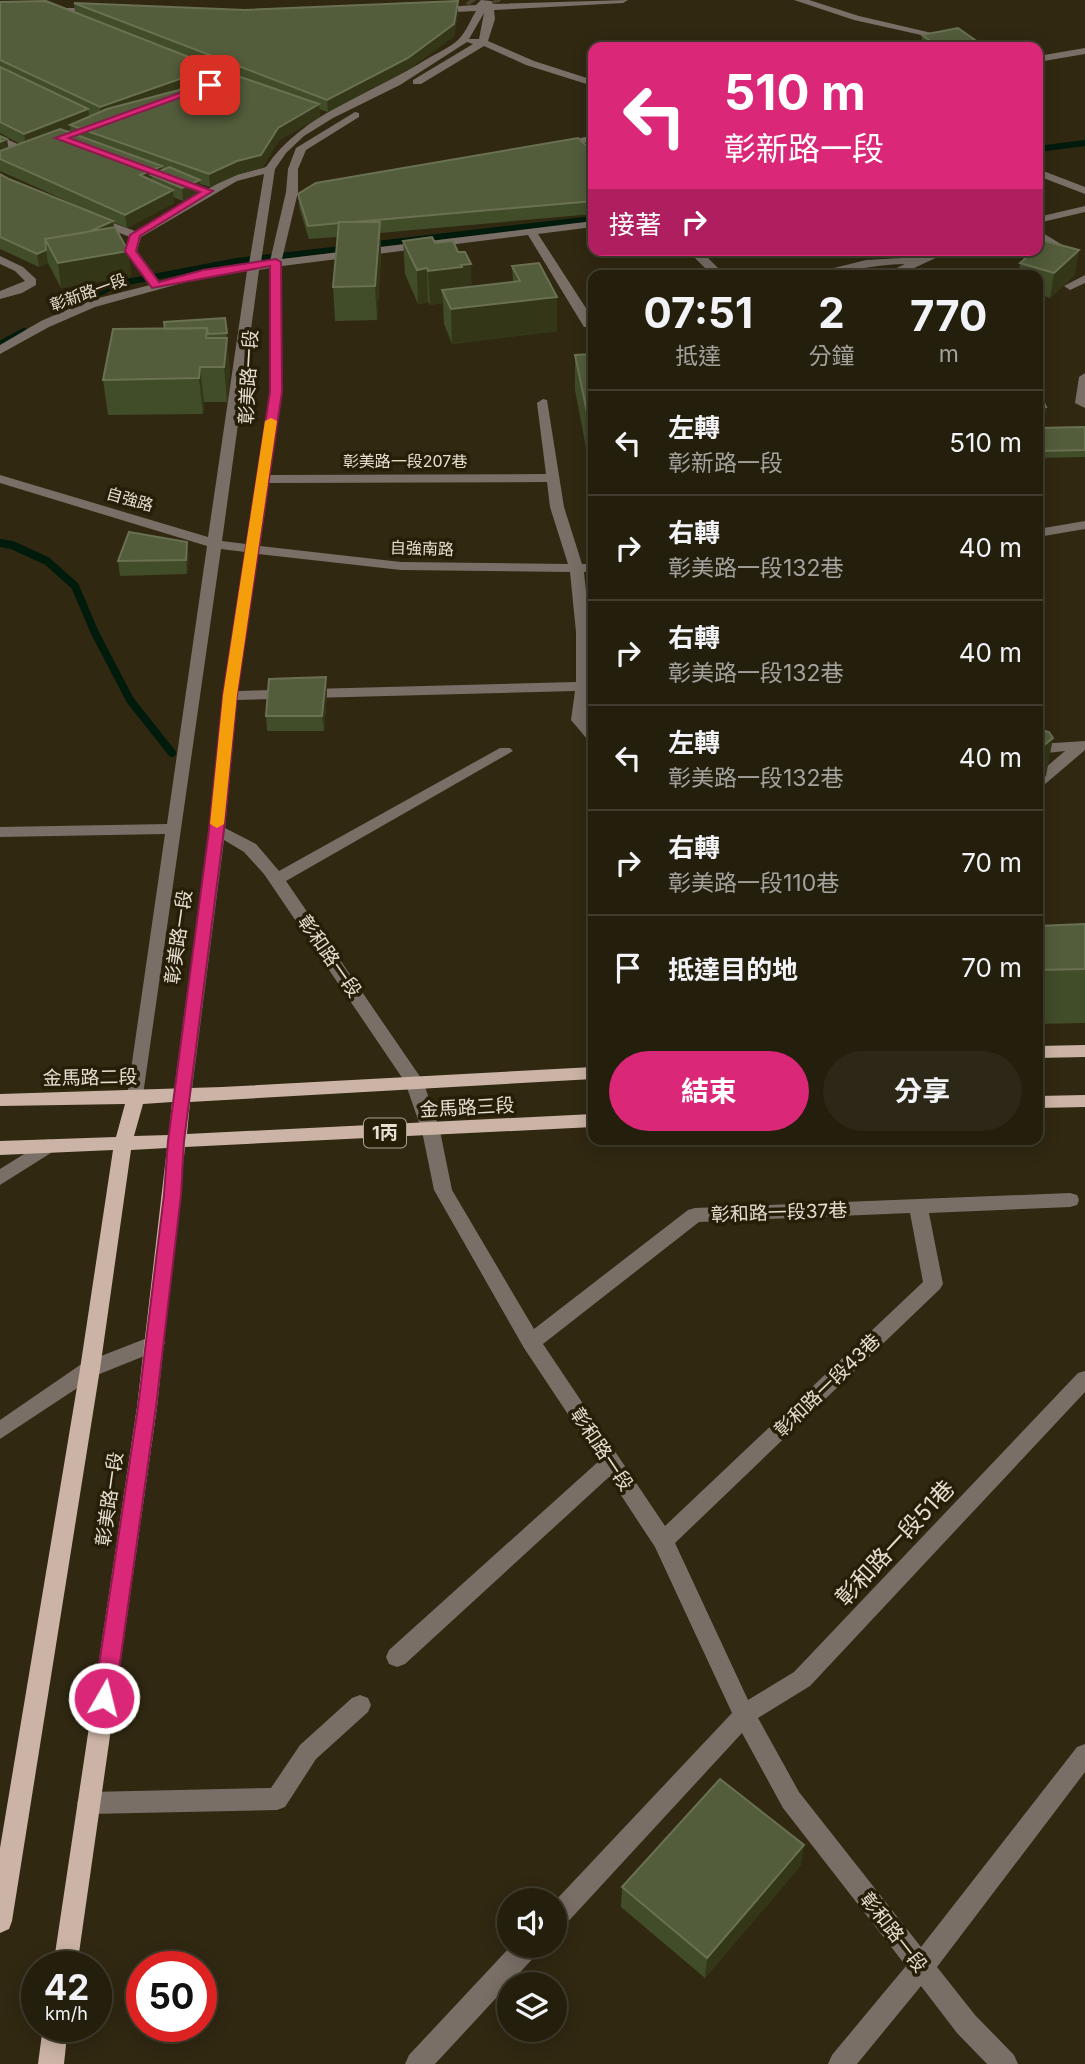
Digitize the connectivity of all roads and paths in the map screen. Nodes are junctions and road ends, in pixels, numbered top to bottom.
1 (623, 0) edge
2 (799, 0) edge
3 (0, 5) edge
4 (486, 6) edge
5 (54, 10) junction
6 (425, 10) edge
7 (0, 11) edge
8 (106, 12) edge
9 (91, 24) edge
10 (463, 41) junction
11 (483, 42) junction
12 (965, 42) edge
13 (1085, 51) edge
14 (1072, 54) junction
15 (1043, 58) edge
16 (1085, 63) edge
17 (588, 81) edge
18 (316, 111) edge
19 (329, 116) junction
20 (0, 139) edge
21 (588, 139) edge
22 (48, 142) edge
23 (542, 148) edge
24 (270, 169) junction
25 (1043, 174) edge
26 (297, 191) junction
27 (1085, 191) edge
28 (268, 194) junction
29 (1085, 209) edge
30 (86, 216) edge
31 (1043, 219) edge
32 (588, 225) edge
33 (531, 231) junction
34 (136, 235) junction
35 (1043, 236) edge
36 (1060, 247) edge
37 (699, 256) edge
38 (861, 256) edge
39 (933, 256) edge
40 (0, 258) edge
41 (921, 261) junction
42 (276, 262) junction
43 (867, 262) junction
44 (254, 265) junction
45 (714, 270) edge
46 (833, 270) edge
47 (900, 270) edge
48 (1085, 279) edge
49 (153, 282) junction
50 (1070, 286) edge
51 (0, 295) edge
52 (588, 320) edge
53 (0, 350) edge
54 (1085, 377) edge
55 (543, 403) dead end
56 (1084, 403) edge
57 (547, 478) dead end
58 (0, 479) edge
59 (262, 479) junction
60 (1085, 525) edge
61 (1043, 532) edge
62 (216, 544) junction
63 (252, 549) junction
64 (585, 569) edge
65 (588, 686) edge
66 (230, 695) junction
67 (588, 731) edge
68 (1084, 745) edge
69 (1043, 749) edge
70 (505, 751) dead end
71 (1043, 778) edge
72 (173, 829) junction
73 (217, 830) junction
74 (0, 832) edge
75 (276, 879) junction
76 (1085, 1051) edge
77 (1043, 1052) edge
78 (588, 1073) edge
79 (414, 1081) junction
80 (136, 1097) junction
81 (181, 1097) junction
82 (0, 1100) edge
83 (1085, 1101) edge
84 (1043, 1102) edge
85 (588, 1121) edge
86 (431, 1130) junction
87 (176, 1141) junction
88 (124, 1143) junction
89 (48, 1146) junction
90 (0, 1148) edge
91 (0, 1178) edge
92 (1070, 1200) dead end
93 (918, 1206) junction
94 (531, 1342) junction
95 (155, 1343) junction
96 (90, 1369) junction
97 (1079, 1386) edge
98 (0, 1431) edge
99 (611, 1463) junction
100 (663, 1541) junction
101 (397, 1657) dead end
102 (360, 1705) dead end
103 (744, 1715) junction
104 (1085, 1754) edge
105 (89, 1803) junction
106 (567, 1904) edge
107 (0, 1921) edge
108 (67, 1951) edge
109 (517, 1958) edge
110 (920, 1967) junction
111 (54, 2042) edge
112 (51, 2064) edge
113 (418, 2064) edge
114 (841, 2064) edge
115 (1005, 2064) edge

1 - 4 street
2 - 12 street
3 - 5 street
4 - 6 street
4 - 10 street
4 - 11 street
5 - 7 street
5 - 8 street
5 - 9 street
10 - 11 street
10 - 19 street
11 - 17 street
11 - 26 street, 彰美路一段
13 - 14 street
14 - 15 street
14 - 16 street
18 - 19 street
19 - 24 street
20 - 22 street
21 - 23 street
24 - 28 street, 彰美路一段
24 - 34 street
25 - 27 street
26 - 28 street
26 - 42 street, 彰美路一段
28 - 44 street, 彰美路一段
29 - 31 street
30 - 34 street
32 - 33 street, 彰新路一段
33 - 42 street, 彰新路一段
33 - 52 street
34 - 49 street
35 - 36 street
37 - 45 street
38 - 43 street
39 - 41 street
40 - 51 street
41 - 43 street
41 - 47 street
42 - 44 street, 彰新路一段
42 - 59 street, 彰美路一段
43 - 46 street
44 - 49 street, 彰新路一段
44 - 62 street, 彰美路一段
48 - 50 street
49 - 53 street, 彰新路一段
54 - 56 street
55 - 64 street
57 - 59 street, 彰美路一段207巷
58 - 62 street, 自強路
59 - 63 street, 彰美路一段
60 - 61 street
62 - 63 street, 自強路
62 - 72 street, 彰美路一段
63 - 64 street, 自強南路
63 - 66 street, 彰美路一段
64 - 65 street
65 - 66 street
65 - 67 street
66 - 73 street, 彰美路一段
68 - 69 street
68 - 71 street
70 - 75 street
72 - 74 street
72 - 80 street, 彰美路一段
73 - 75 street, 彰和路一段
73 - 81 street, 彰美路一段
75 - 79 street, 彰和路一段
76 - 77 main road
78 - 79 main road, 金馬路三段
79 - 81 main road, 金馬路三段
79 - 86 street, 彰和路一段
80 - 81 main road, 金馬路二段
80 - 82 main road, 金馬路二段
80 - 88 main road, 彰美路一段
81 - 87 main road, 彰美路一段
83 - 84 main road
85 - 86 main road, 金馬路三段 / 1丙
86 - 87 main road, 金馬路三段 / 1丙
86 - 94 street, 彰和路一段
87 - 88 main road, 1丙
87 - 95 main road, 彰美路一段
88 - 89 main road, 1丙
88 - 96 main road, 彰美路一段
89 - 90 main road, 1丙
89 - 91 street
92 - 93 street, 彰和路一段37巷
93 - 94 street, 彰和路一段37巷
93 - 100 street, 彰和路一段43巷
94 - 99 street, 彰和路一段
95 - 96 street
95 - 105 main road, 彰美路一段
96 - 98 street
96 - 107 main road, 彰美路一段
97 - 103 street, 彰和路一段51巷
99 - 100 street, 彰和路一段
99 - 101 street
100 - 103 street, 彰和路一段
102 - 105 street
103 - 106 street, 彰和路一段51巷
103 - 110 street, 彰和路一段
104 - 110 street
105 - 108 main road, 彰美路一段
109 - 113 street
110 - 114 street
110 - 115 street, 彰和路一段
111 - 112 main road

